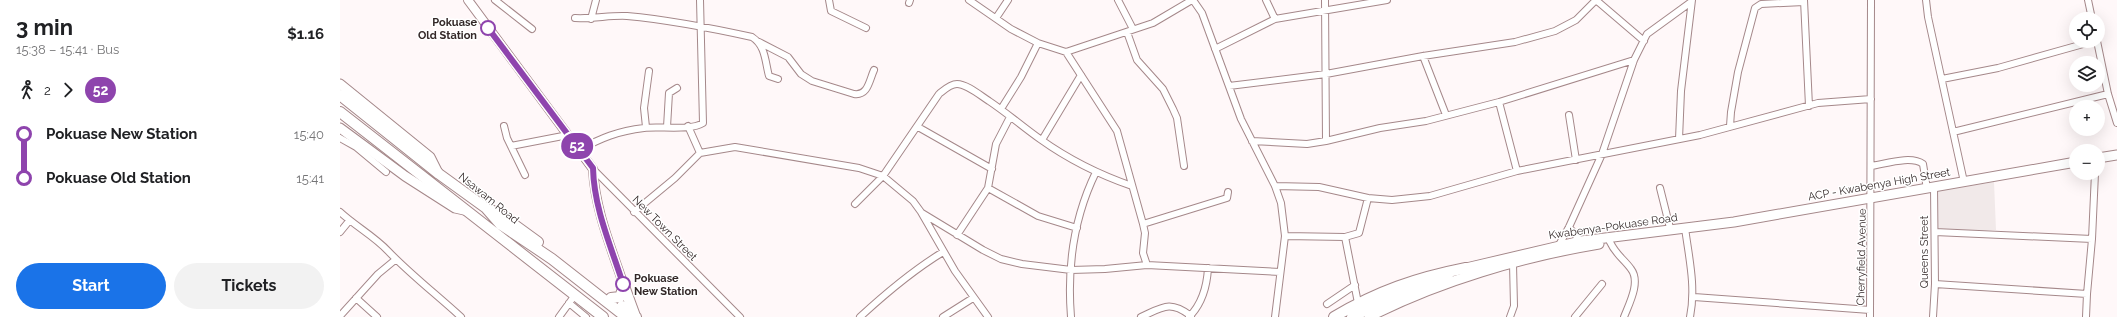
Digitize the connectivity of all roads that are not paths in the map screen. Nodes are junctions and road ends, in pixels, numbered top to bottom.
1 (495, 0) edge
2 (596, 0) edge
3 (700, 0) edge
4 (829, 0) edge
5 (969, 0) edge
6 (1008, 0) edge
7 (1118, 0) edge
8 (1192, 0) edge
9 (1266, 0) edge
10 (1324, 0) edge
11 (1386, 0) edge
12 (1596, 0) edge
13 (1871, 0) edge
14 (1926, 0) edge
15 (2088, 0) edge
16 (1379, 1) edge
17 (1691, 1) edge
18 (1804, 1) edge
19 (472, 2) edge
20 (1325, 11) junction
21 (2091, 12) edge
22 (575, 18) dead end
23 (996, 18) junction
24 (591, 19) junction
25 (1275, 19) junction
26 (700, 26) junction
27 (866, 28) dead end
28 (532, 29) dead end
29 (1133, 29) junction
30 (1127, 32) junction
31 (1644, 41) junction
32 (758, 42) junction
33 (1038, 43) junction
34 (2069, 48) edge
35 (2098, 48) edge
36 (1215, 49) junction
37 (1066, 52) junction
38 (1423, 56) junction
39 (1634, 60) junction
40 (874, 70) dead end
41 (649, 71) dead end
42 (1326, 74) junction
43 (1081, 75) junction
44 (778, 79) dead end
45 (1942, 79) junction
46 (340, 84) edge
47 (1229, 86) junction
48 (677, 88) dead end
49 (2108, 94) junction
50 (340, 95) edge
51 (1871, 99) junction
52 (1499, 102) junction
53 (1809, 106) junction
54 (1001, 109) junction
55 (340, 112) edge
56 (1446, 115) junction
57 (1569, 115) dead end
58 (1010, 117) junction
59 (2117, 122) edge
60 (504, 126) dead end
61 (688, 126) junction
62 (1730, 126) junction
63 (646, 127) junction
64 (667, 127) junction
65 (918, 127) junction
66 (340, 128) edge
67 (1954, 132) junction
68 (568, 135) junction
69 (340, 138) edge
70 (1679, 139) junction
71 (1042, 140) junction
72 (1252, 141) junction
73 (1326, 141) junction
74 (511, 146) junction
75 (579, 150) junction
76 (700, 152) junction
77 (376, 154) junction
78 (1602, 154) junction
79 (2117, 155) edge
80 (2105, 157) edge
81 (400, 159) junction
82 (1576, 160) junction
83 (2069, 163) edge
84 (1184, 166) dead end
85 (1872, 166) junction
86 (593, 168) junction
87 (992, 168) junction
88 (1517, 171) junction
89 (386, 172) dead end
90 (1096, 172) junction
91 (439, 174) junction
92 (525, 175) dead end
93 (883, 176) junction
94 (2095, 180) edge
95 (1964, 182) junction
96 (1132, 186) junction
97 (1275, 186) junction
98 (988, 188) junction
99 (1660, 188) dead end
100 (1930, 188) junction
101 (1228, 192) dead end
102 (1872, 197) junction
103 (1368, 198) junction
104 (855, 204) dead end
105 (486, 208) junction
106 (464, 210) junction
107 (340, 212) edge
108 (634, 212) junction
109 (921, 212) junction
110 (349, 221) junction
111 (1143, 224) junction
112 (1569, 227) junction
113 (1077, 228) junction
114 (1670, 228) junction
115 (1685, 228) junction
116 (340, 232) edge
117 (1935, 232) junction
118 (958, 235) junction
119 (1285, 236) junction
120 (1345, 237) junction
121 (2092, 239) junction
122 (1610, 242) junction
123 (1582, 244) junction
124 (1559, 245) junction
125 (943, 252) junction
126 (395, 260) junction
127 (1513, 264) junction
128 (1147, 265) junction
129 (1208, 268) junction
130 (1466, 268) junction
131 (1071, 270) junction
132 (1280, 272) junction
133 (1602, 284) dead end
134 (1935, 284) junction
135 (1355, 285) junction
136 (624, 286) junction
137 (2088, 294) junction
138 (1694, 297) junction
139 (356, 298) junction
140 (611, 298) junction
141 (973, 298) junction
142 (572, 299) junction
143 (1358, 303) junction
144 (1327, 304) dead end
145 (1870, 314) edge
146 (340, 316) edge
147 (1190, 316) edge
148 (377, 317) edge
149 (461, 317) edge
150 (559, 317) edge
151 (586, 317) edge
152 (603, 317) edge
153 (626, 317) edge
154 (636, 317) edge
155 (740, 317) edge
156 (860, 317) edge
157 (944, 317) edge
158 (988, 317) edge
159 (1071, 317) edge
160 (1141, 317) edge
161 (1275, 317) edge
162 (1334, 317) edge
163 (1352, 317) edge
164 (1369, 317) edge
165 (1510, 317) edge
166 (1575, 317) edge
167 (1624, 317) edge
168 (1690, 317) edge
169 (1933, 317) edge
170 (2086, 317) edge

1 - 28 street
2 - 24 street
3 - 26 street
4 - 27 street
5 - 23 street
6 - 23 street
7 - 29 street
8 - 29 street
8 - 36 street
9 - 25 street
10 - 20 street
11 - 16 street
12 - 31 street
12 - 38 street
13 - 51 street, Cherryfield Avenue
14 - 45 street
15 - 21 street
16 - 20 street
17 - 31 street
17 - 70 street
18 - 53 street
18 - 62 street
19 - 68 street
20 - 25 street
20 - 42 street
22 - 24 street
23 - 33 street
24 - 26 street
25 - 36 street
26 - 32 street
26 - 61 street
29 - 30 street
30 - 37 street
30 - 84 street
31 - 39 street
32 - 40 street
32 - 44 street
33 - 37 street
33 - 54 street
34 - 45 street
35 - 49 street
36 - 47 street
37 - 43 street
38 - 42 street
38 - 56 street
39 - 52 street
39 - 78 street
41 - 63 street
42 - 47 street
42 - 73 street
43 - 71 street
43 - 96 street
45 - 67 street
46 - 91 main road
47 - 72 street
48 - 64 street
49 - 59 street
49 - 67 street
50 - 91 main road, Nsawam Road
51 - 53 street
51 - 85 street, Cherryfield Avenue
52 - 56 street
52 - 88 street
53 - 62 street
54 - 58 street
54 - 65 street
55 - 81 main road
56 - 73 street
57 - 82 street
58 - 71 street
58 - 87 street
60 - 74 street
61 - 64 street
61 - 76 street
62 - 70 street
63 - 64 street
63 - 75 street
65 - 87 street
65 - 93 street
66 - 77 main road
67 - 95 street
68 - 74 street
68 - 75 street
69 - 89 street
70 - 78 street
71 - 90 street
72 - 73 street
72 - 97 street
74 - 92 street
75 - 86 street
76 - 93 street
76 - 108 street
77 - 81 main road
77 - 106 main road
78 - 82 street
78 - 112 street
79 - 80 main road
81 - 106 main road
82 - 88 street
83 - 95 main road, ACP - Kwabenya High Street
85 - 100 street, Queens Street
85 - 102 street, Cherryfield Avenue
86 - 108 street, New Town Street
86 - 136 street
87 - 98 street
88 - 103 street
90 - 96 street
90 - 113 street
91 - 105 main road, Nsawam Road
93 - 104 street
93 - 109 street
94 - 121 street
95 - 100 main road, ACP - Kwabenya High Street
96 - 111 street
97 - 103 street
97 - 119 street
98 - 113 street
98 - 118 street
99 - 114 street
100 - 102 main road, ACP - Kwabenya High Street
100 - 117 street, Queens Street
101 - 111 street
102 - 115 main road, ACP - Kwabenya High Street
102 - 145 street, Cherryfield Avenue
103 - 120 street
105 - 140 main road
105 - 153 main road, Nsawam Road
106 - 142 main road
107 - 110 street
108 - 155 street, New Town Street
109 - 118 street
109 - 125 street
110 - 116 street
110 - 126 street
111 - 128 street
112 - 123 street
112 - 124 street
113 - 131 street
114 - 115 main road, Kwabenya-Pokuase Road
114 - 123 main road, Kwabenya-Pokuase Road
115 - 122 main road, Kwabenya-Pokuase Road
115 - 138 street
117 - 121 street
117 - 134 street, Queens Street
118 - 131 street
119 - 120 street
119 - 132 street
120 - 135 street
121 - 137 street
122 - 123 main road, Kwabenya-Pokuase Road
122 - 167 street
123 - 124 main road, Kwabenya-Pokuase Road
123 - 127 main road, Kwabenya-Pokuase Road
124 - 130 main road, Kwabenya-Pokuase Road
125 - 141 street
125 - 156 street
126 - 139 street
126 - 149 street
127 - 164 main road, Kwabenya-Pokuase Road
127 - 165 street
128 - 129 street
128 - 131 street
129 - 132 street
129 - 147 street
130 - 143 main road
130 - 163 main road, Kwabenya-Pokuase Road
131 - 159 street
132 - 161 street
133 - 166 street
134 - 137 street
134 - 169 street, Queens Street
135 - 143 street
135 - 144 street
136 - 140 main road
136 - 154 main road
137 - 170 street
138 - 145 street
138 - 168 street
139 - 146 street
139 - 148 street
140 - 154 main road
141 - 157 street
141 - 158 street
142 - 150 street
142 - 151 street
142 - 152 main road
143 - 162 main road
147 - 160 street

